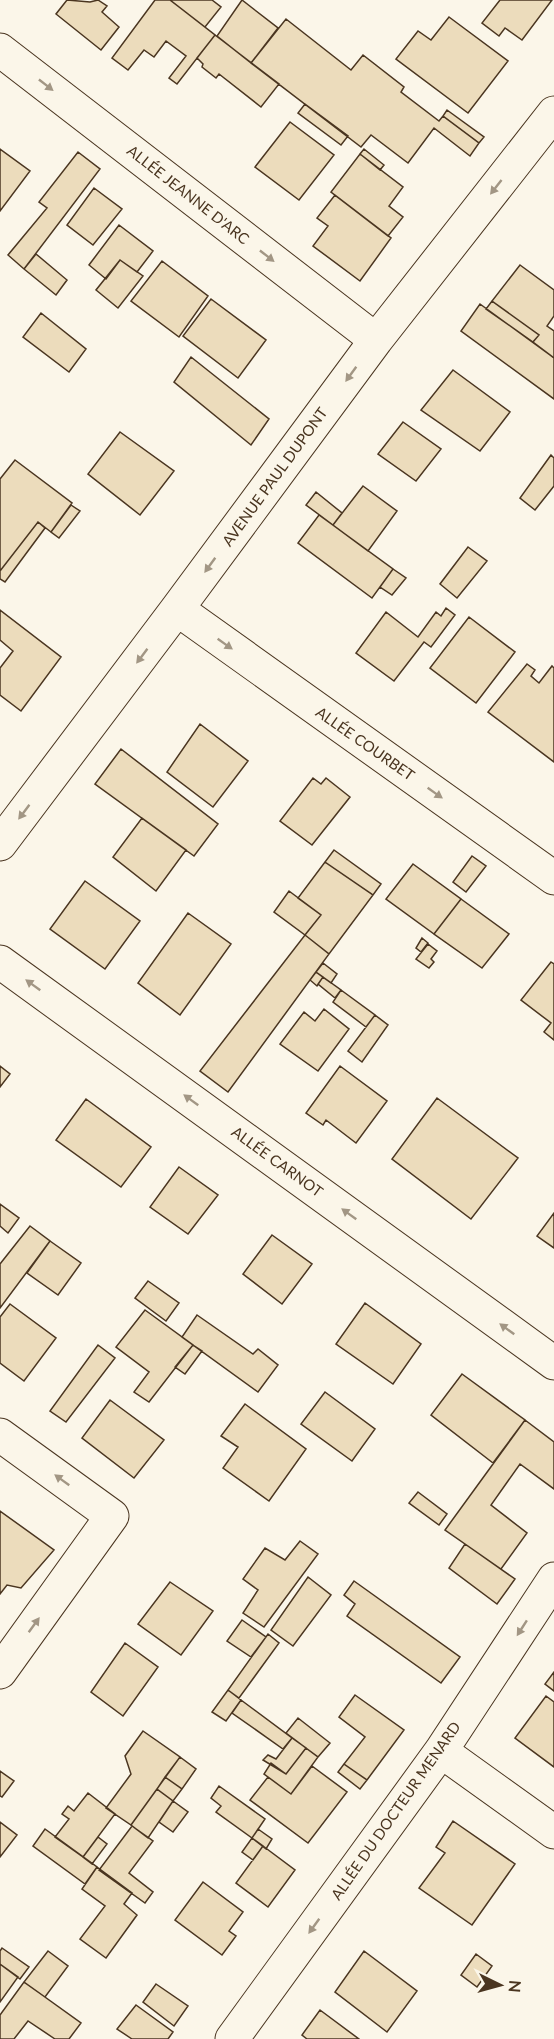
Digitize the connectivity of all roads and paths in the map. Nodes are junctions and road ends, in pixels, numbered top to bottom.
1 (0, 50) edge
2 (554, 113) edge
3 (543, 149) edge
4 (376, 340) junction
5 (177, 609) junction
6 (0, 844) edge
7 (554, 878) edge
8 (0, 962) edge
9 (554, 1363) edge
10 (0, 1435) edge
11 (554, 1579) edge
12 (0, 1672) edge
13 (441, 1751) junction
14 (554, 1832) edge
15 (232, 2039) edge

1 -> 4 street, ALLÉE JEANNE D'ARC
2 - 3 street, AVENUE PAUL DUPONT
3 -> 4 street, AVENUE PAUL DUPONT
4 -> 5 street, AVENUE PAUL DUPONT
5 -> 6 street, AVENUE PAUL DUPONT
5 -> 7 street, ALLÉE COURBET
9 -> 8 street, ALLÉE CARNOT
12 -> 10 street
11 -> 13 street, ALLÉE DU DOCTEUR MENARD
13 - 14 street
13 -> 15 street, ALLÉE DU DOCTEUR MENARD

